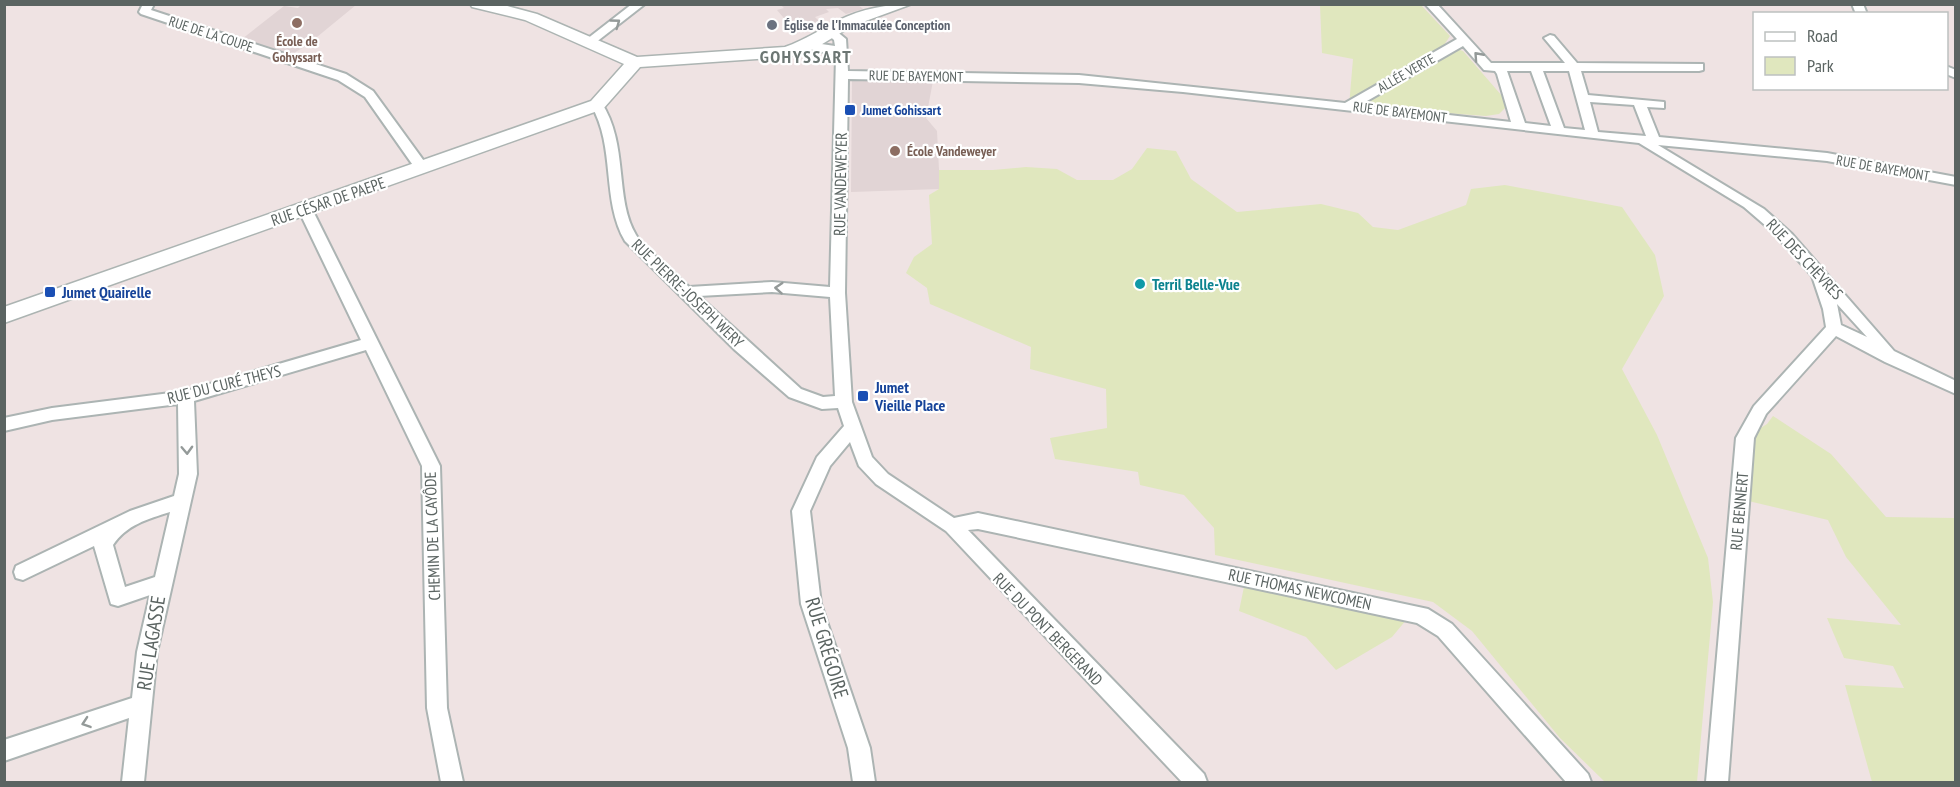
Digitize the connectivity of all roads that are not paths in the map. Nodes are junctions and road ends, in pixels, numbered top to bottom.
1 (149, 4) edge
2 (478, 4) edge
3 (640, 4) edge
4 (1430, 4) edge
5 (894, 6) edge
6 (831, 32) junction
7 (1550, 38) dead end
8 (1464, 40) junction
9 (591, 41) junction
10 (808, 45) junction
11 (842, 56) junction
12 (635, 62) junction
13 (1498, 67) junction
14 (1536, 67) junction
15 (1574, 67) junction
16 (1699, 67) dead end
17 (843, 75) junction
18 (1582, 98) junction
19 (1639, 102) junction
20 (597, 105) junction
21 (1660, 105) dead end
22 (1349, 106) junction
23 (1519, 126) junction
24 (1559, 131) junction
25 (1593, 135) junction
26 (1649, 141) junction
27 (422, 168) junction
28 (1956, 181) edge
29 (305, 209) junction
30 (1818, 273) junction
31 (684, 292) junction
32 (837, 293) junction
33 (4, 315) edge
34 (1834, 328) junction
35 (371, 343) junction
36 (1891, 358) junction
37 (1956, 388) edge
38 (186, 397) junction
39 (844, 402) junction
40 (4, 425) edge
41 (852, 428) junction
42 (181, 501) junction
43 (952, 526) junction
44 (114, 528) junction
45 (23, 572) dead end
46 (162, 583) junction
47 (142, 704) junction
48 (4, 750) edge
49 (133, 783) edge
50 (452, 783) edge
51 (864, 783) edge
52 (1196, 783) edge
53 (1580, 783) edge
54 (1717, 783) edge

1 - 27 street, RUE DE LA COUPE
2 - 9 street
9 -> 3 street
4 - 8 street
5 - 6 street
6 - 10 street
6 - 11 street
7 - 15 street
13 -> 8 street
8 - 22 street, ALLÉE VERTE
9 - 12 street
10 - 11 street
10 - 12 street
11 - 17 street, RUE VANDEWEYER
12 - 20 street, RUE CÉSAR DE PAEPE
13 - 14 street
13 - 23 street
14 - 15 street
14 - 24 street
15 - 16 street
15 - 18 street
17 - 22 street, RUE DE BAYEMONT
17 - 32 street, RUE VANDEWEYER
18 - 19 street
18 - 25 street
19 - 21 street
19 - 26 street
20 - 27 street, RUE CÉSAR DE PAEPE
20 - 31 street, RUE PIERRE-JOSEPH WERY
22 - 23 street, RUE DE BAYEMONT
23 - 24 street, RUE DE BAYEMONT
24 - 25 street, RUE DE BAYEMONT
25 - 26 street, RUE DE BAYEMONT
26 - 28 street, RUE DE BAYEMONT
26 - 30 street, RUE DES CHÈVRES
27 - 29 street, RUE CÉSAR DE PAEPE
29 - 33 street, RUE CÉSAR DE PAEPE
29 - 35 street, CHEMIN DE LA CAYÔDE
30 - 34 street
30 - 36 street, RUE DES CHÈVRES
32 -> 31 street
31 - 39 street, RUE PIERRE-JOSEPH WERY
32 - 39 street, RUE VANDEWEYER
34 - 36 street
34 - 54 street, RUE BENNERT
35 - 38 street, RUE DU CURÉ THEYS
35 - 50 street, CHEMIN DE LA CAYÔDE
36 - 37 street
38 - 40 street, RUE DU CURÉ THEYS
38 -> 42 street, RUE LAGASSE
39 - 41 street, RUE VANDEWEYER
41 - 43 street, RUE DU PONT BERGERAND
41 - 51 street, RUE GRÉGOIRE
42 - 44 street
42 - 46 street, RUE LAGASSE
43 - 52 street, RUE DU PONT BERGERAND
43 - 53 street, RUE THOMAS NEWCOMEN
44 - 45 street
44 - 46 street, RUE LAGASSE
46 - 47 street, RUE LAGASSE
47 -> 48 street
47 - 49 street, RUE LAGASSE

